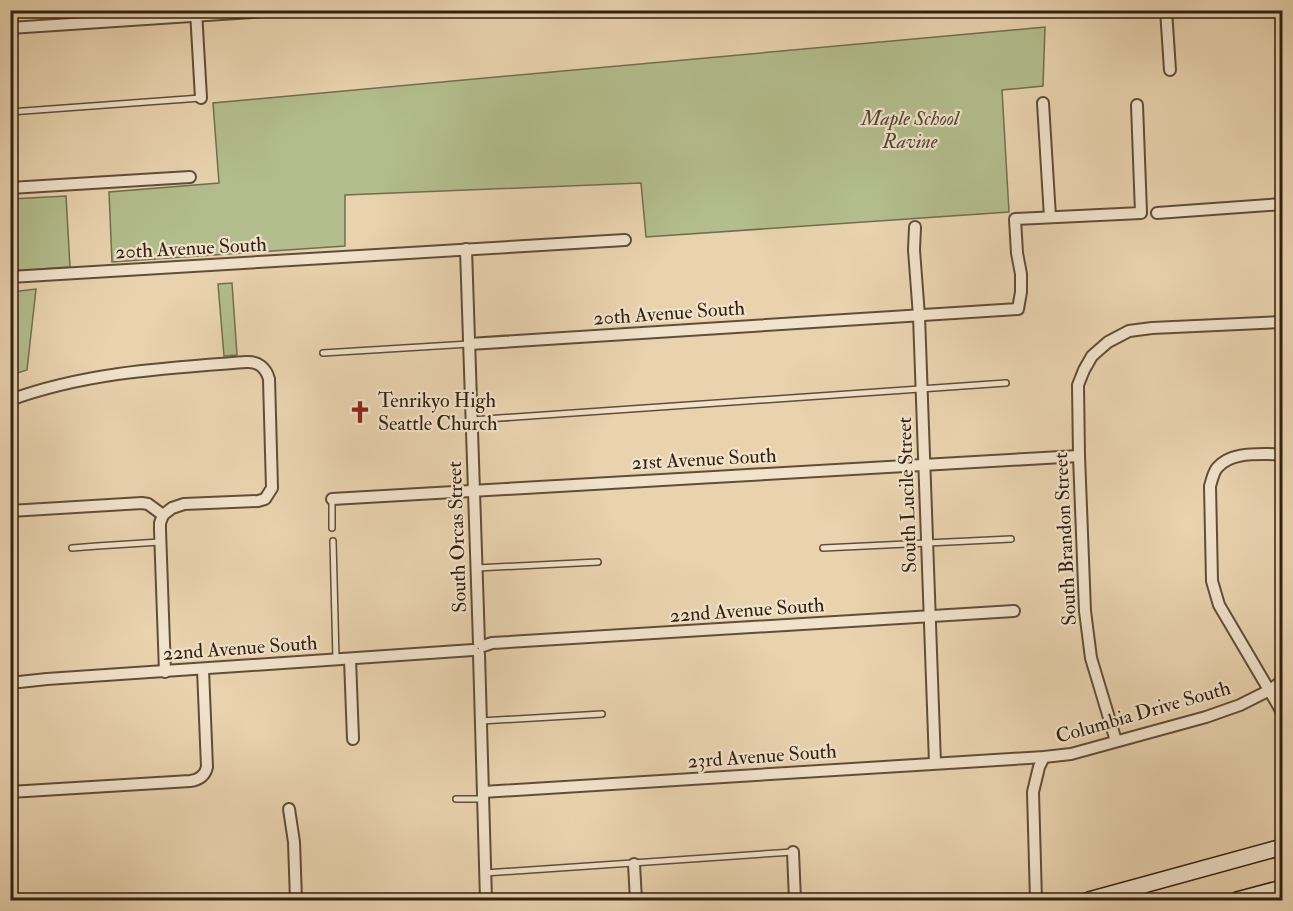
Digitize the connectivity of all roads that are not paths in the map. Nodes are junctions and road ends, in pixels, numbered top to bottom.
1 (281, 10) edge
2 (1167, 10) edge
3 (196, 13) edge
4 (10, 28) edge
5 (1170, 70) dead end
6 (201, 98) joint
7 (1043, 103) dead end
8 (1137, 105) dead end
9 (10, 112) edge
10 (190, 177) dead end
11 (10, 188) edge
12 (1282, 204) edge
13 (1157, 213) dead end
14 (1050, 217) junction
15 (915, 227) dead end
16 (625, 240) dead end
17 (466, 249) junction
18 (10, 277) edge
19 (919, 316) junction
20 (1282, 322) edge
21 (469, 344) junction
22 (323, 353) dead end
23 (1006, 383) dead end
24 (922, 390) junction
25 (10, 400) edge
26 (471, 420) junction
27 (1282, 454) edge
28 (1079, 456) junction
29 (924, 466) junction
30 (474, 490) junction
31 (332, 499) joint
32 (10, 511) edge
33 (163, 515) junction
34 (332, 528) dead end
35 (1011, 539) dead end
36 (160, 542) junction
37 (333, 542) dead end
38 (927, 544) junction
39 (72, 548) dead end
40 (823, 548) dead end
41 (598, 562) dead end
42 (476, 569) junction
43 (1014, 611) dead end
44 (929, 616) junction
45 (478, 648) junction
46 (350, 658) junction
47 (336, 659) junction
48 (203, 669) junction
49 (165, 672) junction
50 (1282, 681) edge
51 (10, 683) edge
52 (1269, 690) junction
53 (1282, 712) edge
54 (602, 714) dead end
55 (481, 721) junction
56 (353, 739) dead end
57 (1116, 741) junction
58 (1044, 757) junction
59 (935, 763) junction
60 (10, 792) edge
61 (483, 795) junction
62 (456, 800) dead end
63 (289, 809) dead end
64 (1282, 847) edge
65 (793, 852) joint
66 (634, 864) junction
67 (485, 873) junction
68 (1273, 893) edge
69 (296, 900) edge
70 (486, 900) edge
71 (636, 900) edge
72 (795, 900) edge
73 (1036, 900) edge
74 (1089, 900) edge
75 (1237, 900) edge

1 - 3 street
2 - 5 street
3 - 4 street
3 - 6 street
6 - 9 lane
7 - 14 street
8 - 14 street
10 - 11 street
12 - 13 street
14 - 19 street, 20th Avenue South
15 - 19 street, South Lucile Street
16 - 17 street, 20th Avenue South
17 - 18 street, 20th Avenue South
17 - 21 street, South Orcas Street
19 - 21 street, 20th Avenue South
19 - 24 street, South Lucile Street
20 - 28 street, South Brandon Street
21 - 22 lane, 20th Avenue South
21 - 26 street, South Orcas Street
23 - 24 lane
24 - 26 lane
24 - 29 street, South Lucile Street
25 - 33 street
26 - 30 street, South Orcas Street
27 - 52 street
28 - 29 street, 21st Avenue South
28 - 57 street, South Brandon Street
29 - 30 street, 21st Avenue South
29 - 38 street, South Lucile Street
30 - 31 street, 21st Avenue South
30 - 42 street, South Orcas Street
31 - 34 lane
32 - 33 street
33 - 36 street
35 - 38 lane
36 - 39 lane
36 - 49 street
37 - 47 lane
38 - 40 lane
38 - 44 street, South Lucile Street
41 - 42 lane
42 - 45 street, South Orcas Street
43 - 44 street, 22nd Avenue South
44 - 45 street, 22nd Avenue South
44 - 59 street, South Lucile Street
45 - 46 street, 22nd Avenue South
45 - 55 street, South Orcas Street
46 - 47 street, 22nd Avenue South
46 - 56 street
47 - 48 street, 22nd Avenue South
48 - 49 street, 22nd Avenue South
48 - 60 street
49 - 51 street, 22nd Avenue South
50 - 52 street, Columbia Drive South
52 - 53 street
52 - 57 street, Columbia Drive South
54 - 55 lane
55 - 61 street, South Orcas Street
57 - 58 street, Columbia Drive South
58 - 59 street, 23rd Avenue South
58 - 73 street
59 - 61 street, 23rd Avenue South
61 - 62 lane
61 - 67 street, South Orcas Street
63 - 69 street
64 - 74 main road
65 - 66 lane
65 - 72 street
66 - 67 lane
66 - 71 street
67 - 70 street, South Orcas Street
68 - 75 main road

